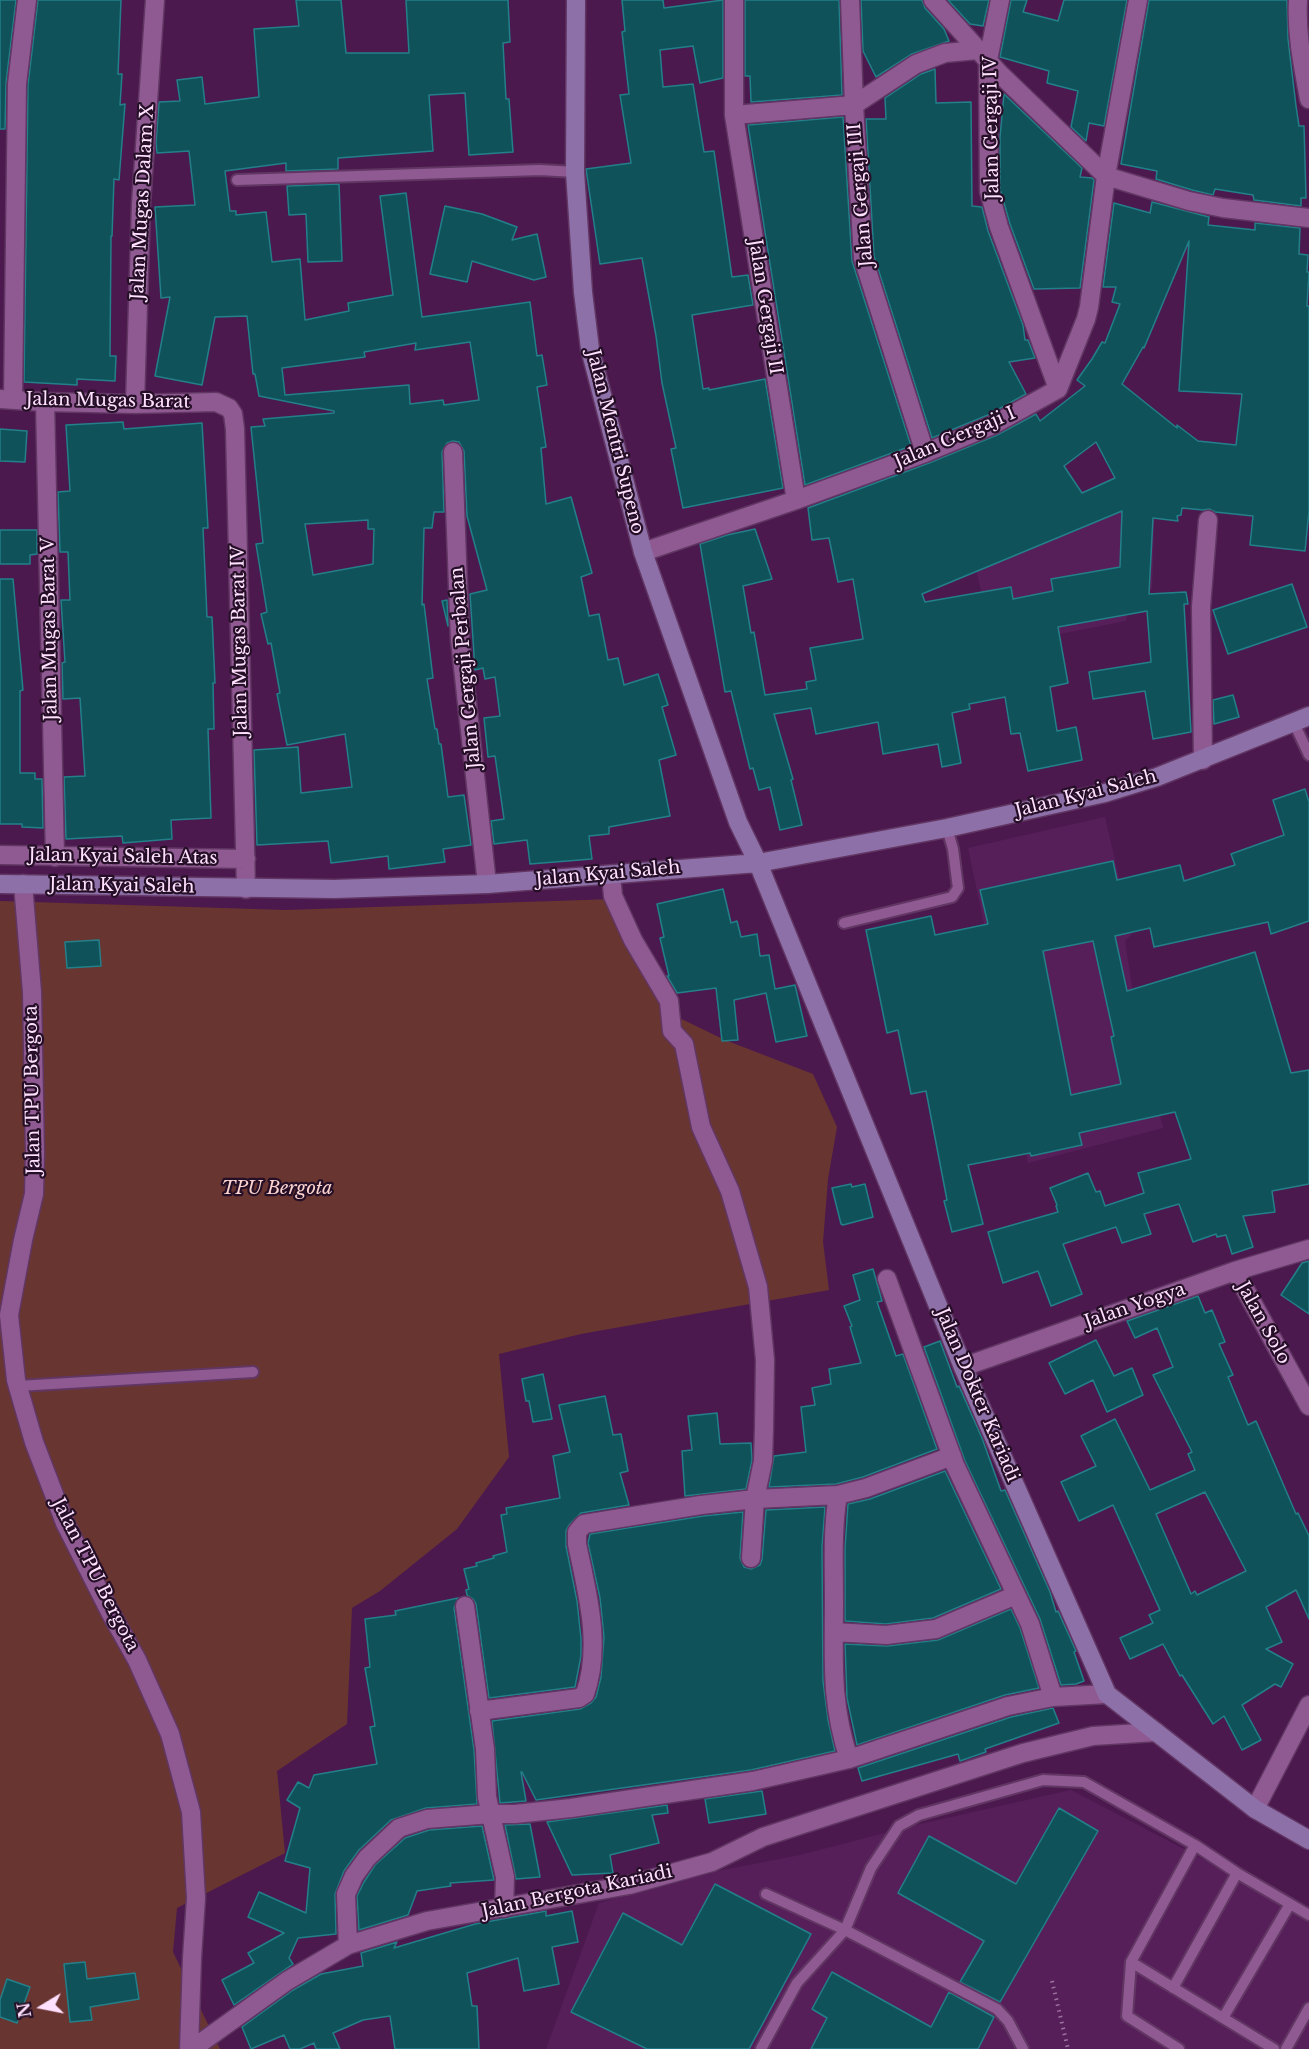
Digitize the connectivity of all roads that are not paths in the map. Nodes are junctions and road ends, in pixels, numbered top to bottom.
1 (27, 0) edge
2 (154, 0) edge
3 (576, 0) edge
4 (734, 0) edge
5 (850, 0) edge
6 (933, 0) edge
7 (1000, 0) edge
8 (1138, 0) edge
9 (1298, 0) edge
10 (983, 55) junction
11 (1309, 99) edge
12 (854, 105) junction
13 (734, 115) junction
14 (575, 172) junction
15 (1106, 176) junction
16 (237, 180) dead end
17 (1309, 218) edge
18 (1058, 389) junction
19 (7, 399) edge
20 (45, 402) junction
21 (216, 402) joint
22 (135, 404) junction
23 (453, 452) dead end
24 (925, 453) junction
25 (796, 500) junction
26 (1208, 520) dead end
27 (643, 552) junction
28 (1302, 720) edge
29 (1309, 755) edge
30 (1203, 760) junction
31 (947, 828) junction
32 (0, 855) edge
33 (55, 857) junction
34 (246, 860) junction
35 (758, 863) junction
36 (611, 875) junction
37 (0, 884) edge
38 (23, 884) junction
39 (486, 884) junction
40 (246, 889) junction
41 (844, 923) dead end
42 (1309, 1249) edge
43 (1235, 1271) junction
44 (888, 1278) dead end
45 (963, 1366) junction
46 (253, 1372) dead end
47 (18, 1386) junction
48 (1309, 1406) edge
49 (952, 1456) junction
50 (838, 1495) junction
51 (755, 1499) junction
52 (751, 1558) dead end
53 (1016, 1595) junction
54 (465, 1606) dead end
55 (834, 1632) junction
56 (1107, 1694) junction
57 (1053, 1697) junction
58 (1309, 1705) edge
59 (480, 1711) junction
60 (1156, 1732) junction
61 (849, 1759) junction
62 (1255, 1809) junction
63 (491, 1814) junction
64 (1309, 1840) edge
65 (1195, 1845) junction
66 (1237, 1873) junction
67 (766, 1894) dead end
68 (1290, 1904) junction
69 (504, 1908) junction
70 (1309, 1915) edge
71 (845, 1930) junction
72 (348, 1945) junction
73 (1131, 1962) junction
74 (1173, 1988) junction
75 (1309, 2008) edge
76 (1223, 2018) junction
77 (190, 2049) edge
78 (761, 2049) edge
79 (1023, 2049) edge
80 (1179, 2049) edge
81 (1274, 2049) edge
82 (1286, 2049) edge

1 - 19 street
2 - 22 street, Jalan Mugas Dalam X
3 - 14 main road, Jalan Mentri Supeno
4 - 13 street, Jalan Gergaji II
5 - 12 street, Jalan Gergaji III
6 - 10 street
7 - 10 street, Jalan Gergaji IV
8 - 15 street
9 - 11 street
10 - 12 street
10 - 15 street
10 - 18 street, Jalan Gergaji IV
12 - 13 street
12 - 24 street, Jalan Gergaji III
13 - 25 street, Jalan Gergaji II
14 - 16 lane
14 - 27 main road, Jalan Mentri Supeno
15 - 17 street
15 - 18 street
18 - 24 street, Jalan Gergaji I
19 - 20 street, Jalan Mugas Barat
20 - 22 street, Jalan Mugas Barat
20 - 33 street, Jalan Mugas Barat V
21 - 22 street, Jalan Mugas Barat
21 - 34 street, Jalan Mugas Barat IV
23 - 39 street, Jalan Gergaji Perbalan
24 - 25 street, Jalan Gergaji I
25 - 27 street, Jalan Gergaji I
26 - 30 street
27 - 35 main road, Jalan Mentri Supeno
28 - 29 lane
28 - 30 main road, Jalan Kyai Saleh
30 - 31 main road, Jalan Kyai Saleh
31 - 35 main road, Jalan Kyai Saleh
31 - 41 lane
32 - 33 street, Jalan Kyai Saleh Atas
33 - 34 street, Jalan Kyai Saleh Atas
34 - 40 street, Jalan Mugas Barat IV
35 - 36 main road, Jalan Kyai Saleh
35 - 45 main road, Jalan Dokter Kariadi
36 - 39 main road, Jalan Kyai Saleh
36 - 51 street
37 - 38 main road, Jalan Kyai Saleh
38 - 40 main road, Jalan Kyai Saleh
38 - 47 street, Jalan TPU Bergota
39 - 40 main road, Jalan Kyai Saleh
42 - 43 street, Jalan Yogya
43 - 45 street, Jalan Yogya
43 - 48 street, Jalan Solo
44 - 49 street
45 - 56 main road, Jalan Dokter Kariadi
46 - 47 lane
47 - 77 street, Jalan TPU Bergota
49 - 50 street
49 - 53 street
50 - 51 street
50 - 55 street
51 - 52 street
51 - 59 street
53 - 55 street
53 - 57 street
54 - 59 street
55 - 61 street
56 - 57 street
56 - 60 main road, Jalan Dokter Kariadi
57 - 61 street
58 - 62 street
59 - 63 street
60 - 62 main road, Jalan Dokter Kariadi
60 - 69 street, Jalan Bergota Kariadi
61 - 63 street
62 - 64 main road, Jalan Dokter Kariadi
63 - 69 street
63 - 72 street
65 - 66 lane
65 - 71 lane
65 - 73 lane
66 - 68 lane
66 - 74 lane
67 - 71 lane
68 - 70 lane
68 - 76 lane
69 - 72 street, Jalan Bergota Kariadi
71 - 78 lane
71 - 79 lane
72 - 77 street, Jalan Bergota Kariadi
73 - 74 lane
73 - 80 lane
74 - 76 lane
75 - 82 lane
76 - 81 lane

